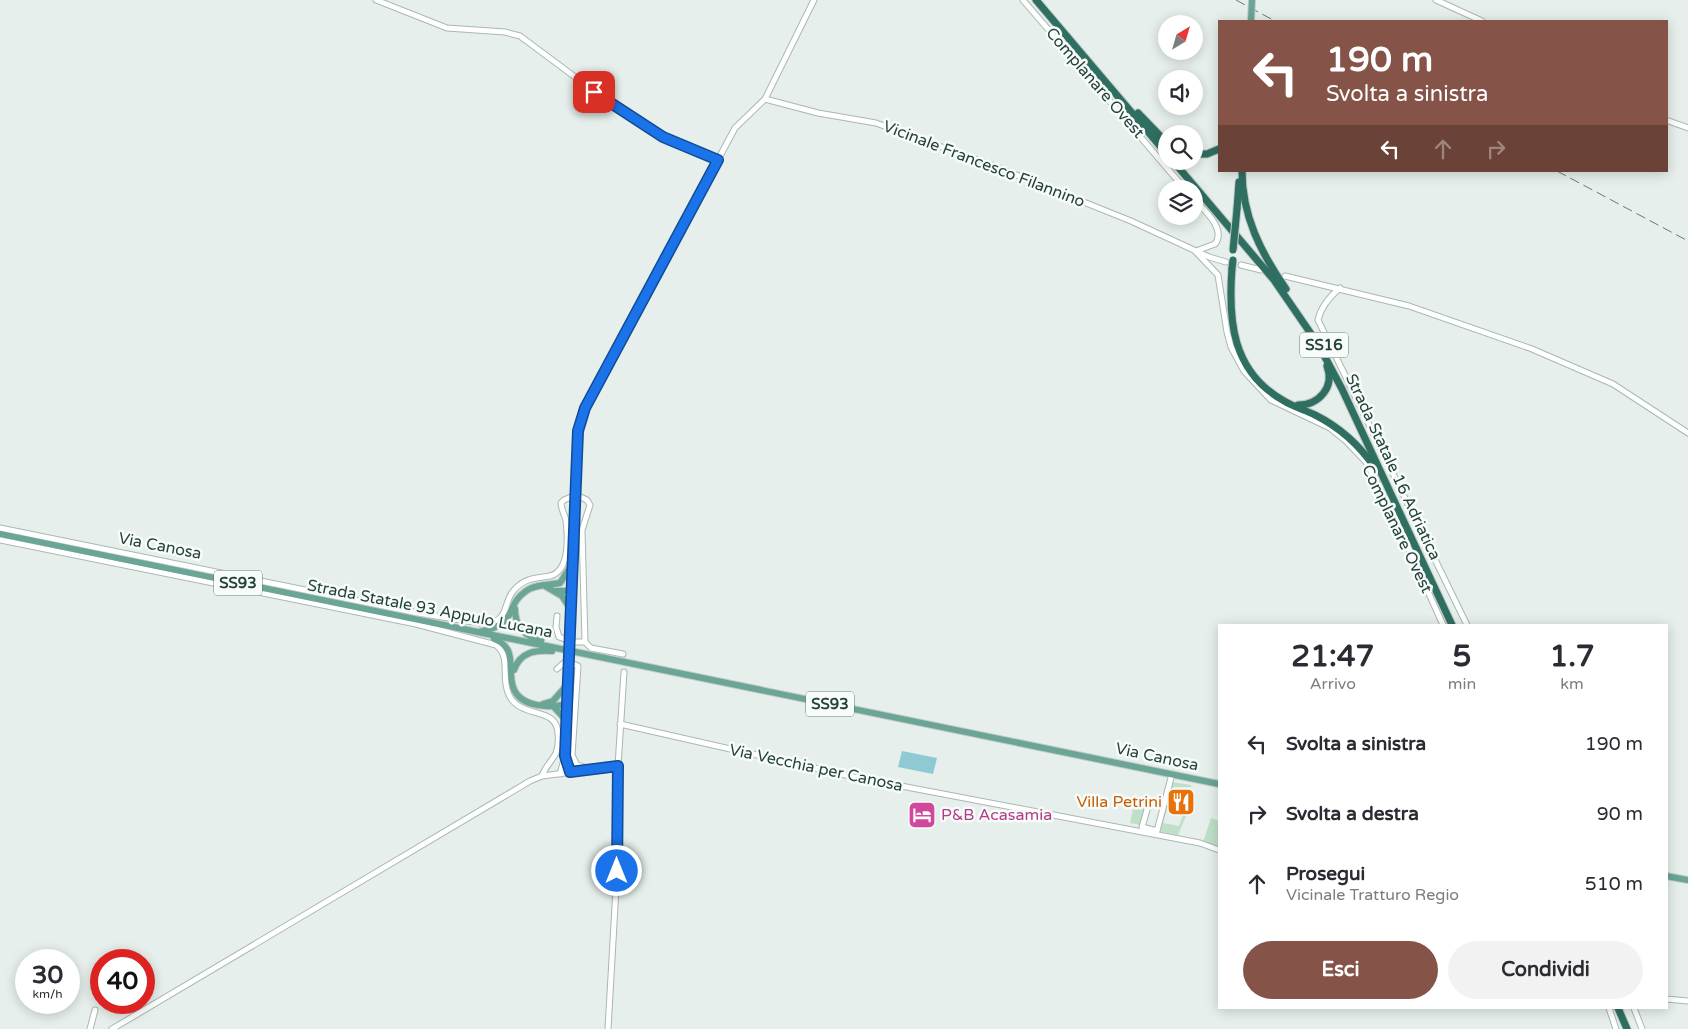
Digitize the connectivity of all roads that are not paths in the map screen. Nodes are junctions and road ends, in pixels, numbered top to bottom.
1 (376, 0) edge
2 (814, 0) edge
3 (1023, 0) edge
4 (1036, 0) edge
5 (1042, 0) edge
6 (1252, 0) edge
7 (1436, 0) edge
8 (1251, 20) edge
9 (1480, 20) edge
10 (765, 100) junction
11 (1138, 113) junction
12 (1668, 121) edge
13 (1688, 128) edge
14 (1158, 134) edge
15 (1158, 137) edge
16 (1158, 144) edge
17 (1218, 149) edge
18 (1203, 154) edge
19 (718, 160) junction
20 (1181, 170) edge
21 (1187, 170) edge
22 (1241, 172) edge
23 (1241, 172) edge
24 (1177, 180) edge
25 (1203, 210) edge
26 (1196, 251) junction
27 (1230, 263) junction
28 (1241, 265) dead end
29 (1261, 270) dead end
30 (1285, 276) dead end
31 (1340, 288) junction
32 (1286, 289) junction
33 (1306, 325) junction
34 (1292, 405) junction
35 (1688, 433) edge
36 (576, 495) junction
37 (1395, 503) junction
38 (0, 528) edge
39 (0, 534) edge
40 (0, 540) edge
41 (573, 563) junction
42 (555, 587) junction
43 (572, 588) junction
44 (515, 606) junction
45 (572, 610) junction
46 (557, 616) dead end
47 (1442, 624) edge
48 (1454, 624) edge
49 (1467, 624) edge
50 (476, 633) junction
51 (585, 642) junction
52 (570, 651) junction
53 (623, 654) dead end
54 (557, 669) dead end
55 (624, 672) dead end
56 (512, 676) junction
57 (568, 684) junction
58 (554, 704) junction
59 (568, 704) junction
60 (620, 724) junction
61 (566, 728) junction
62 (565, 756) junction
63 (1090, 758) joint
64 (618, 766) junction
65 (592, 769) junction
66 (570, 772) junction
67 (560, 774) junction
68 (1172, 774) junction
69 (542, 776) junction
70 (1218, 784) edge
71 (1155, 801) dead end
72 (1149, 803) dead end
73 (1164, 804) junction
74 (1218, 850) edge
75 (1668, 876) edge
76 (1688, 880) edge
77 (1668, 999) edge
78 (1688, 1001) edge
79 (1609, 1009) edge
80 (1634, 1009) edge
81 (1622, 1011) edge
82 (94, 1014) edge
83 (90, 1029) edge
84 (112, 1029) edge
85 (608, 1029) edge
86 (1616, 1029) edge
87 (1627, 1029) edge
88 (1632, 1029) edge
89 (1642, 1029) edge

1 - 19 street
2 - 10 street
3 - 24 street, Complanare Ovest
4 - 16 highway
5 - 11 highway
6 - 8 main road, bridge
7 - 9 street
10 - 19 street
10 - 26 street, Vicinale Francesco Filannino
11 - 14 highway
11 - 15 highway
12 - 13 street
17 - 18 highway
19 - 36 street
20 - 33 highway, Strada Statale 16 Adriatica / SS16
21 - 32 highway, Strada Statale 16 Adriatica / SS16
22 - 32 highway, SS16
23 - 27 highway, SS16, bridge
25 - 26 street
26 - 27 street, Vicinale Francesco Filannino
26 - 47 street, Complanare Ovest
27 - 34 highway, SS16
28 - 29 street
30 - 31 street
31 - 35 street
31 - 49 street
32 - 48 highway, Strada Statale 16 Adriatica / SS16
33 - 34 highway, SS16
33 - 37 highway, Strada Statale 16 Adriatica / SS16
34 - 37 highway, SS16
36 - 38 street, Via Canosa
36 - 41 street
36 - 51 street
37 - 48 highway, Strada Statale 16 Adriatica / SS16
39 - 50 main road, Strada Statale 93 Appulo Lucana / SS93
40 - 69 street, Via Canosa
41 - 42 main road
41 - 43 street
42 - 43 main road
42 - 44 main road
42 - 45 main road
43 - 45 street
44 - 50 main road
44 - 52 main road
45 - 57 street, bridge
46 - 51 street
50 - 52 main road, Strada Statale 93 Appulo Lucana / SS93
50 - 56 main road
51 - 53 street
52 - 56 main road
52 - 63 main road, Strada Statale 93 Appulo Lucana / SS93
54 - 65 street
55 - 60 street
56 - 58 main road
57 - 58 main road
57 - 59 street
58 - 59 main road
58 - 61 main road
59 - 61 street
60 - 64 street
60 - 74 street, Via Vecchia per Canosa
61 - 62 street
62 - 66 street
62 - 67 street
63 - 68 main road, Via Canosa / SS93
64 - 65 street
64 - 85 street
65 - 66 street
66 - 67 street
67 - 69 street
68 - 70 main road, Via Canosa / SS93
68 - 73 street
69 - 84 street
71 - 73 street
72 - 73 street
75 - 76 main road
77 - 78 street
79 - 86 street
80 - 89 street
81 - 87 highway
81 - 88 highway
82 - 83 street

